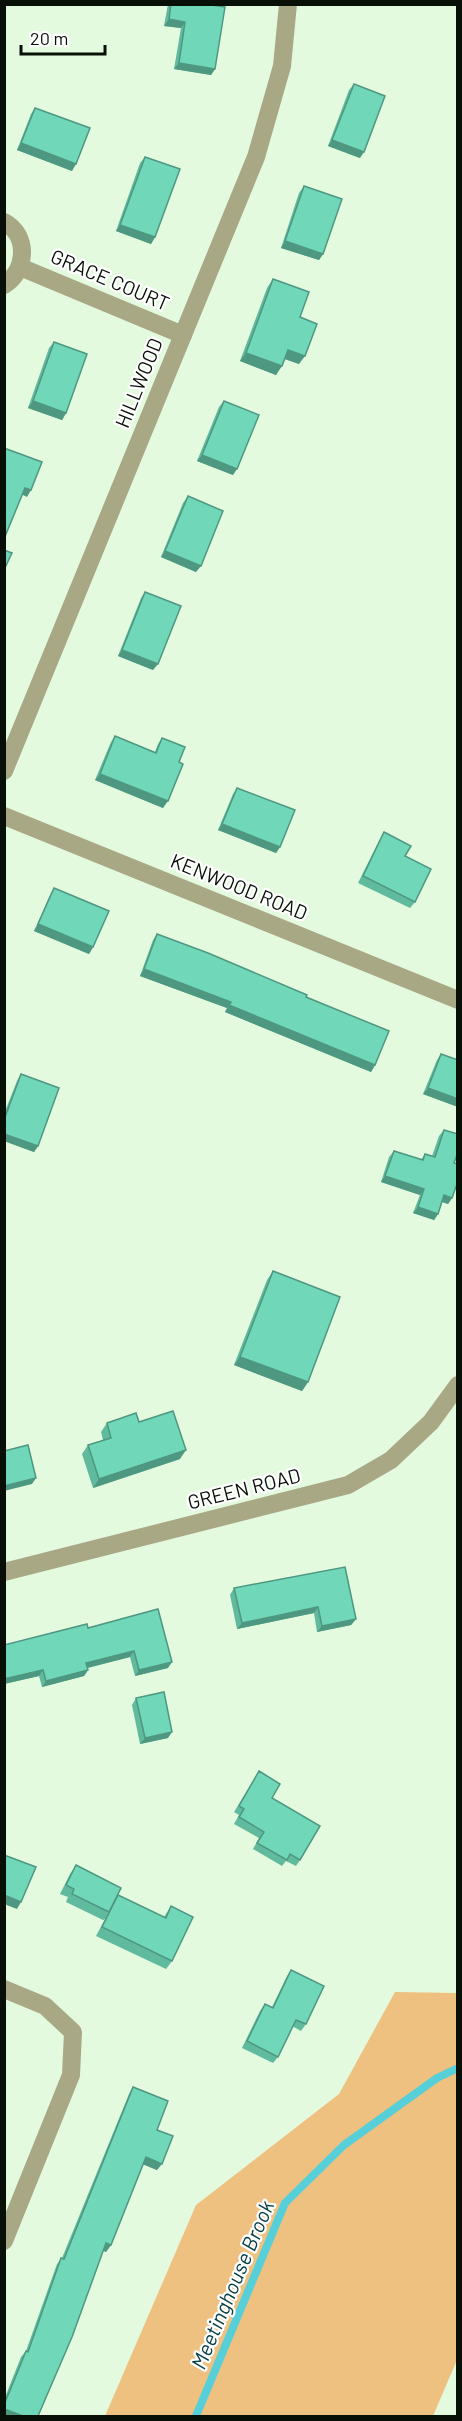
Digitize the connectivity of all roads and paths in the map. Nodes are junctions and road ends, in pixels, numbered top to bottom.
1 (288, 4) edge
2 (4, 222) edge
3 (20, 267) junction
4 (4, 285) edge
5 (183, 335) junction
6 (4, 771) edge
7 (4, 816) edge
8 (458, 1000) edge
9 (458, 1385) edge
10 (4, 1572) edge
11 (4, 1989) edge
12 (4, 2241) edge

1 - 5 street, HILLWOOD
2 - 3 street, GRACE COURT
3 - 4 street, GRACE COURT
3 - 5 street, GRACE COURT
5 - 6 street, HILLWOOD
7 - 8 street, KENWOOD ROAD
9 - 10 street, GREEN ROAD
11 - 12 street

